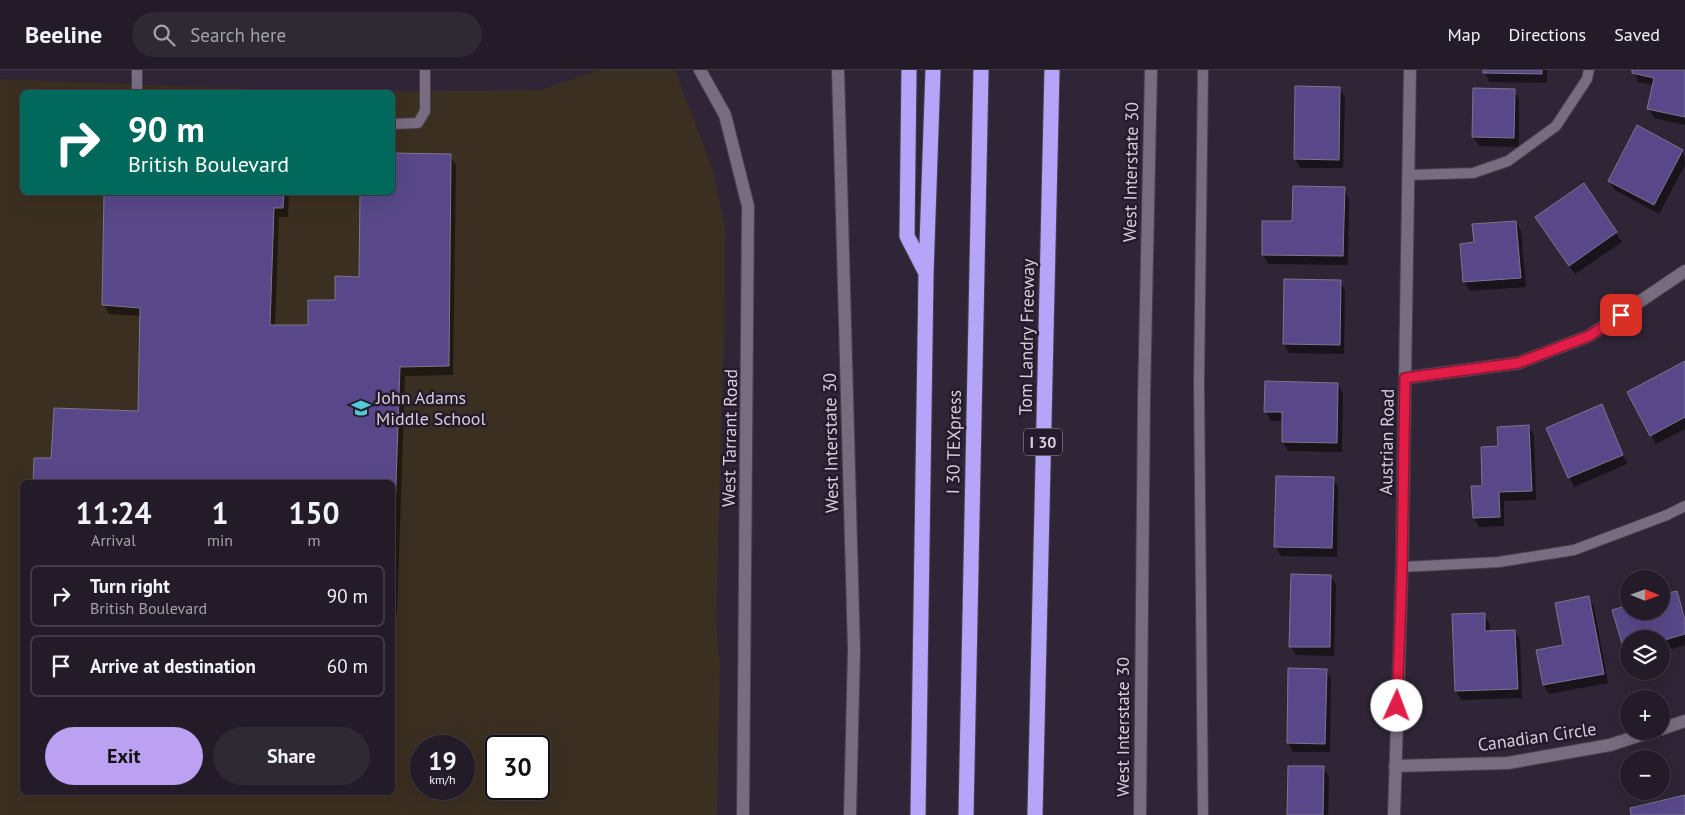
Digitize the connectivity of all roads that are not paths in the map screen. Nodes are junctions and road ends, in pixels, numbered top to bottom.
1 (137, 70) edge
2 (425, 70) edge
3 (700, 70) edge
4 (838, 70) edge
5 (909, 70) edge
6 (933, 70) edge
7 (980, 70) edge
8 (1052, 70) edge
9 (1151, 70) edge
10 (1203, 70) edge
11 (1410, 70) edge
12 (1589, 70) edge
13 (137, 90) edge
14 (395, 124) edge
15 (1409, 175) junction
16 (1685, 272) edge
17 (926, 274) junction
18 (1405, 378) junction
19 (1685, 506) edge
20 (1402, 568) junction
21 (1685, 721) edge
22 (1670, 726) edge
23 (1625, 740) edge
24 (1394, 766) junction
25 (743, 815) edge
26 (850, 815) edge
27 (918, 815) edge
28 (966, 815) edge
29 (1035, 815) edge
30 (1140, 815) edge
31 (1203, 815) edge
32 (1394, 815) edge

1 - 13 lane
2 - 14 lane
3 - 25 street, West Tarrant Road
4 - 26 street, West Interstate 30
5 - 17 highway
6 - 17 highway
7 - 28 highway, I 30 TEXpress
8 - 29 highway, Tom Landry Freeway / I 30
9 - 30 street, West Interstate 30
10 - 31 lane
11 - 15 street, Austrian Road
12 - 15 lane
15 - 18 street, Austrian Road
16 - 18 street
17 - 27 highway
18 - 20 street, Austrian Road
19 - 20 lane
20 - 24 street, Austrian Road
21 - 22 street
23 - 24 street, Canadian Circle
24 - 32 street, Austrian Road

